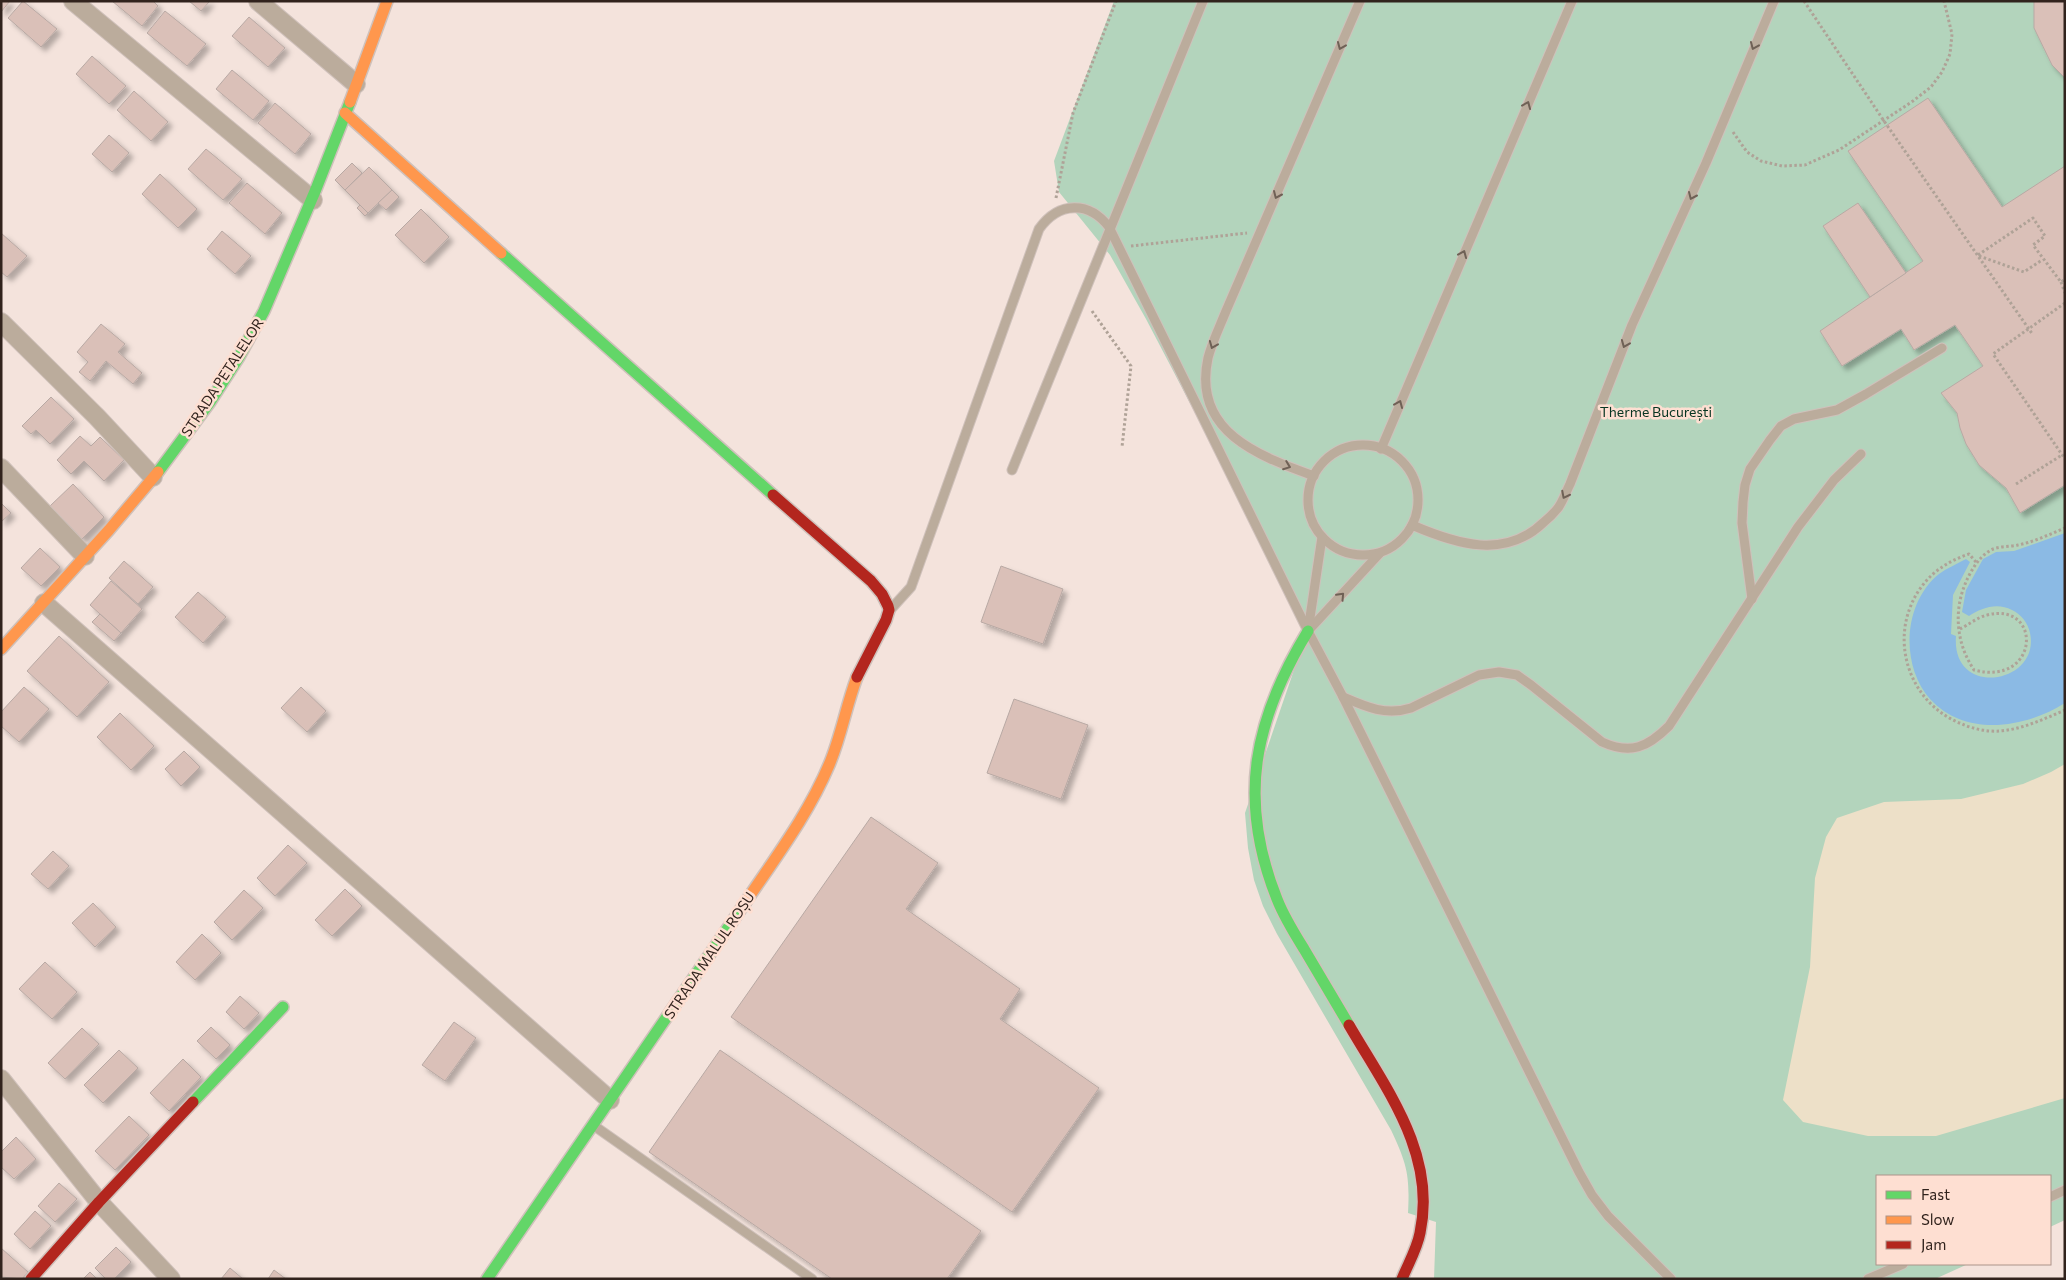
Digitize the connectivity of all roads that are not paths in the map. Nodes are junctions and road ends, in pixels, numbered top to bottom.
1 (73, 1) edge
2 (258, 1) edge
3 (387, 1) edge
4 (1203, 1) edge
5 (1360, 1) edge
6 (1572, 1) edge
7 (1774, 1) edge
8 (356, 84) junction
9 (345, 113) junction
10 (313, 200) junction
11 (1109, 227) junction
12 (1, 322) edge
13 (1942, 348) dead end
14 (1380, 448) junction
15 (1861, 454) dead end
16 (1, 468) edge
17 (1012, 470) dead end
18 (1314, 476) junction
19 (153, 477) junction
20 (1412, 525) junction
21 (1322, 537) junction
22 (1381, 552) junction
23 (84, 556) junction
24 (1752, 599) junction
25 (44, 603) junction
26 (889, 611) junction
27 (1308, 631) junction
28 (1, 649) edge
29 (1342, 697) junction
30 (283, 1007) dead end
31 (1, 1079) edge
32 (610, 1100) junction
33 (593, 1124) junction
34 (2065, 1190) edge
35 (2051, 1197) edge
36 (99, 1202) junction
37 (1419, 1240) junction
38 (1901, 1265) edge
39 (31, 1279) edge
40 (171, 1279) edge
41 (487, 1279) edge
42 (812, 1279) edge
43 (1392, 1279) edge
44 (1402, 1279) edge
45 (1671, 1279) edge
46 (1868, 1279) edge

1 - 10 street
2 - 8 street
3 - 8 street, STRADA PETALELOR
4 - 11 lane
5 -> 18 lane
14 -> 6 lane
7 -> 20 lane
8 - 9 street, STRADA PETALELOR
9 - 10 street, STRADA PETALELOR
9 - 26 street
10 - 19 street, STRADA PETALELOR
11 - 17 lane
11 - 26 lane
11 - 27 lane
12 - 19 street
13 - 24 lane
14 - 18 lane
14 - 20 lane
15 - 24 lane
16 - 23 street
18 - 21 lane
19 - 23 street, STRADA PETALELOR
20 - 22 lane
21 - 22 lane
21 - 27 lane
27 -> 22 lane
23 - 25 street, STRADA PETALELOR
24 - 29 lane
25 - 28 street, STRADA PETALELOR
25 - 32 street
26 - 32 street, STRADA MALUL ROȘU
27 - 29 lane
27 - 37 street
29 - 45 lane
30 - 36 street
31 - 36 street
32 - 33 street, STRADA MALUL ROȘU
33 - 41 street, STRADA MALUL ROȘU
33 - 42 lane
34 - 35 lane
36 - 39 street
36 - 40 street
37 - 43 street
37 - 44 street
38 - 46 lane

